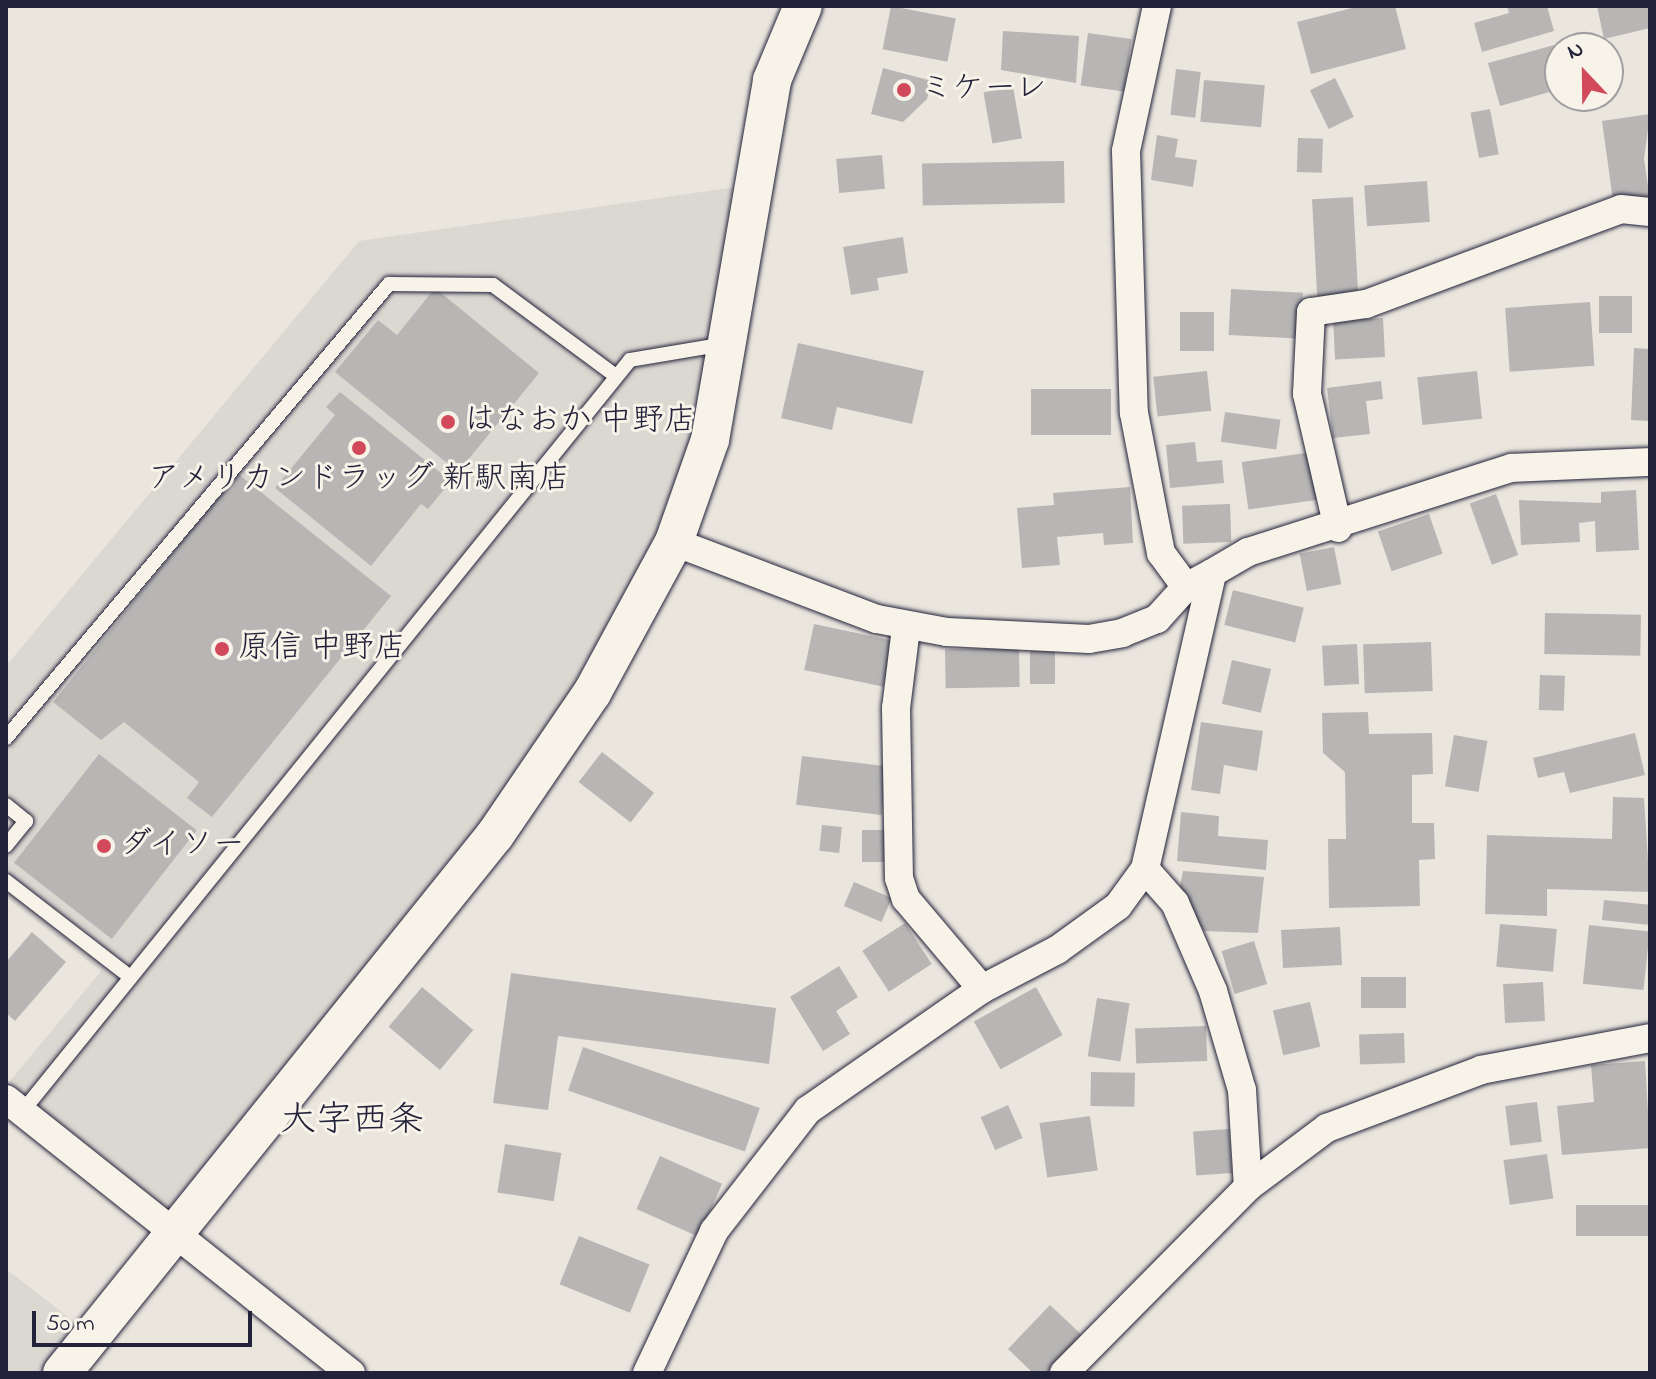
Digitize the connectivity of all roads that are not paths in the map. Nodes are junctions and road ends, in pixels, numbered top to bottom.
1 (803, 6) edge
2 (1157, 6) edge
3 (1650, 212) edge
4 (729, 343) junction
5 (616, 376) junction
6 (1650, 462) edge
7 (1338, 528) junction
8 (674, 542) junction
9 (1212, 573) junction
10 (1186, 587) junction
11 (906, 628) junction
12 (6, 738) edge
13 (6, 805) edge
14 (6, 846) edge
15 (1145, 869) junction
16 (6, 881) edge
17 (130, 977) junction
18 (982, 989) junction
19 (1650, 1038) edge
20 (14, 1106) edge
21 (1248, 1187) junction
22 (175, 1235) junction
23 (62, 1373) edge
24 (351, 1373) edge
25 (647, 1373) edge
26 (1064, 1373) edge

1 - 4 street
2 - 10 street
3 - 7 street
4 - 5 lane
4 - 8 street
5 - 12 lane
5 - 17 lane
6 - 7 street
7 - 9 street
8 - 11 street
8 - 22 street
9 - 10 street
9 - 15 street
10 - 11 street
11 - 18 street
13 - 14 lane
15 - 18 street
15 - 21 street
16 - 17 lane
17 - 20 lane
18 - 25 street
19 - 21 street
20 - 22 street
21 - 26 street
22 - 23 street
22 - 24 street

